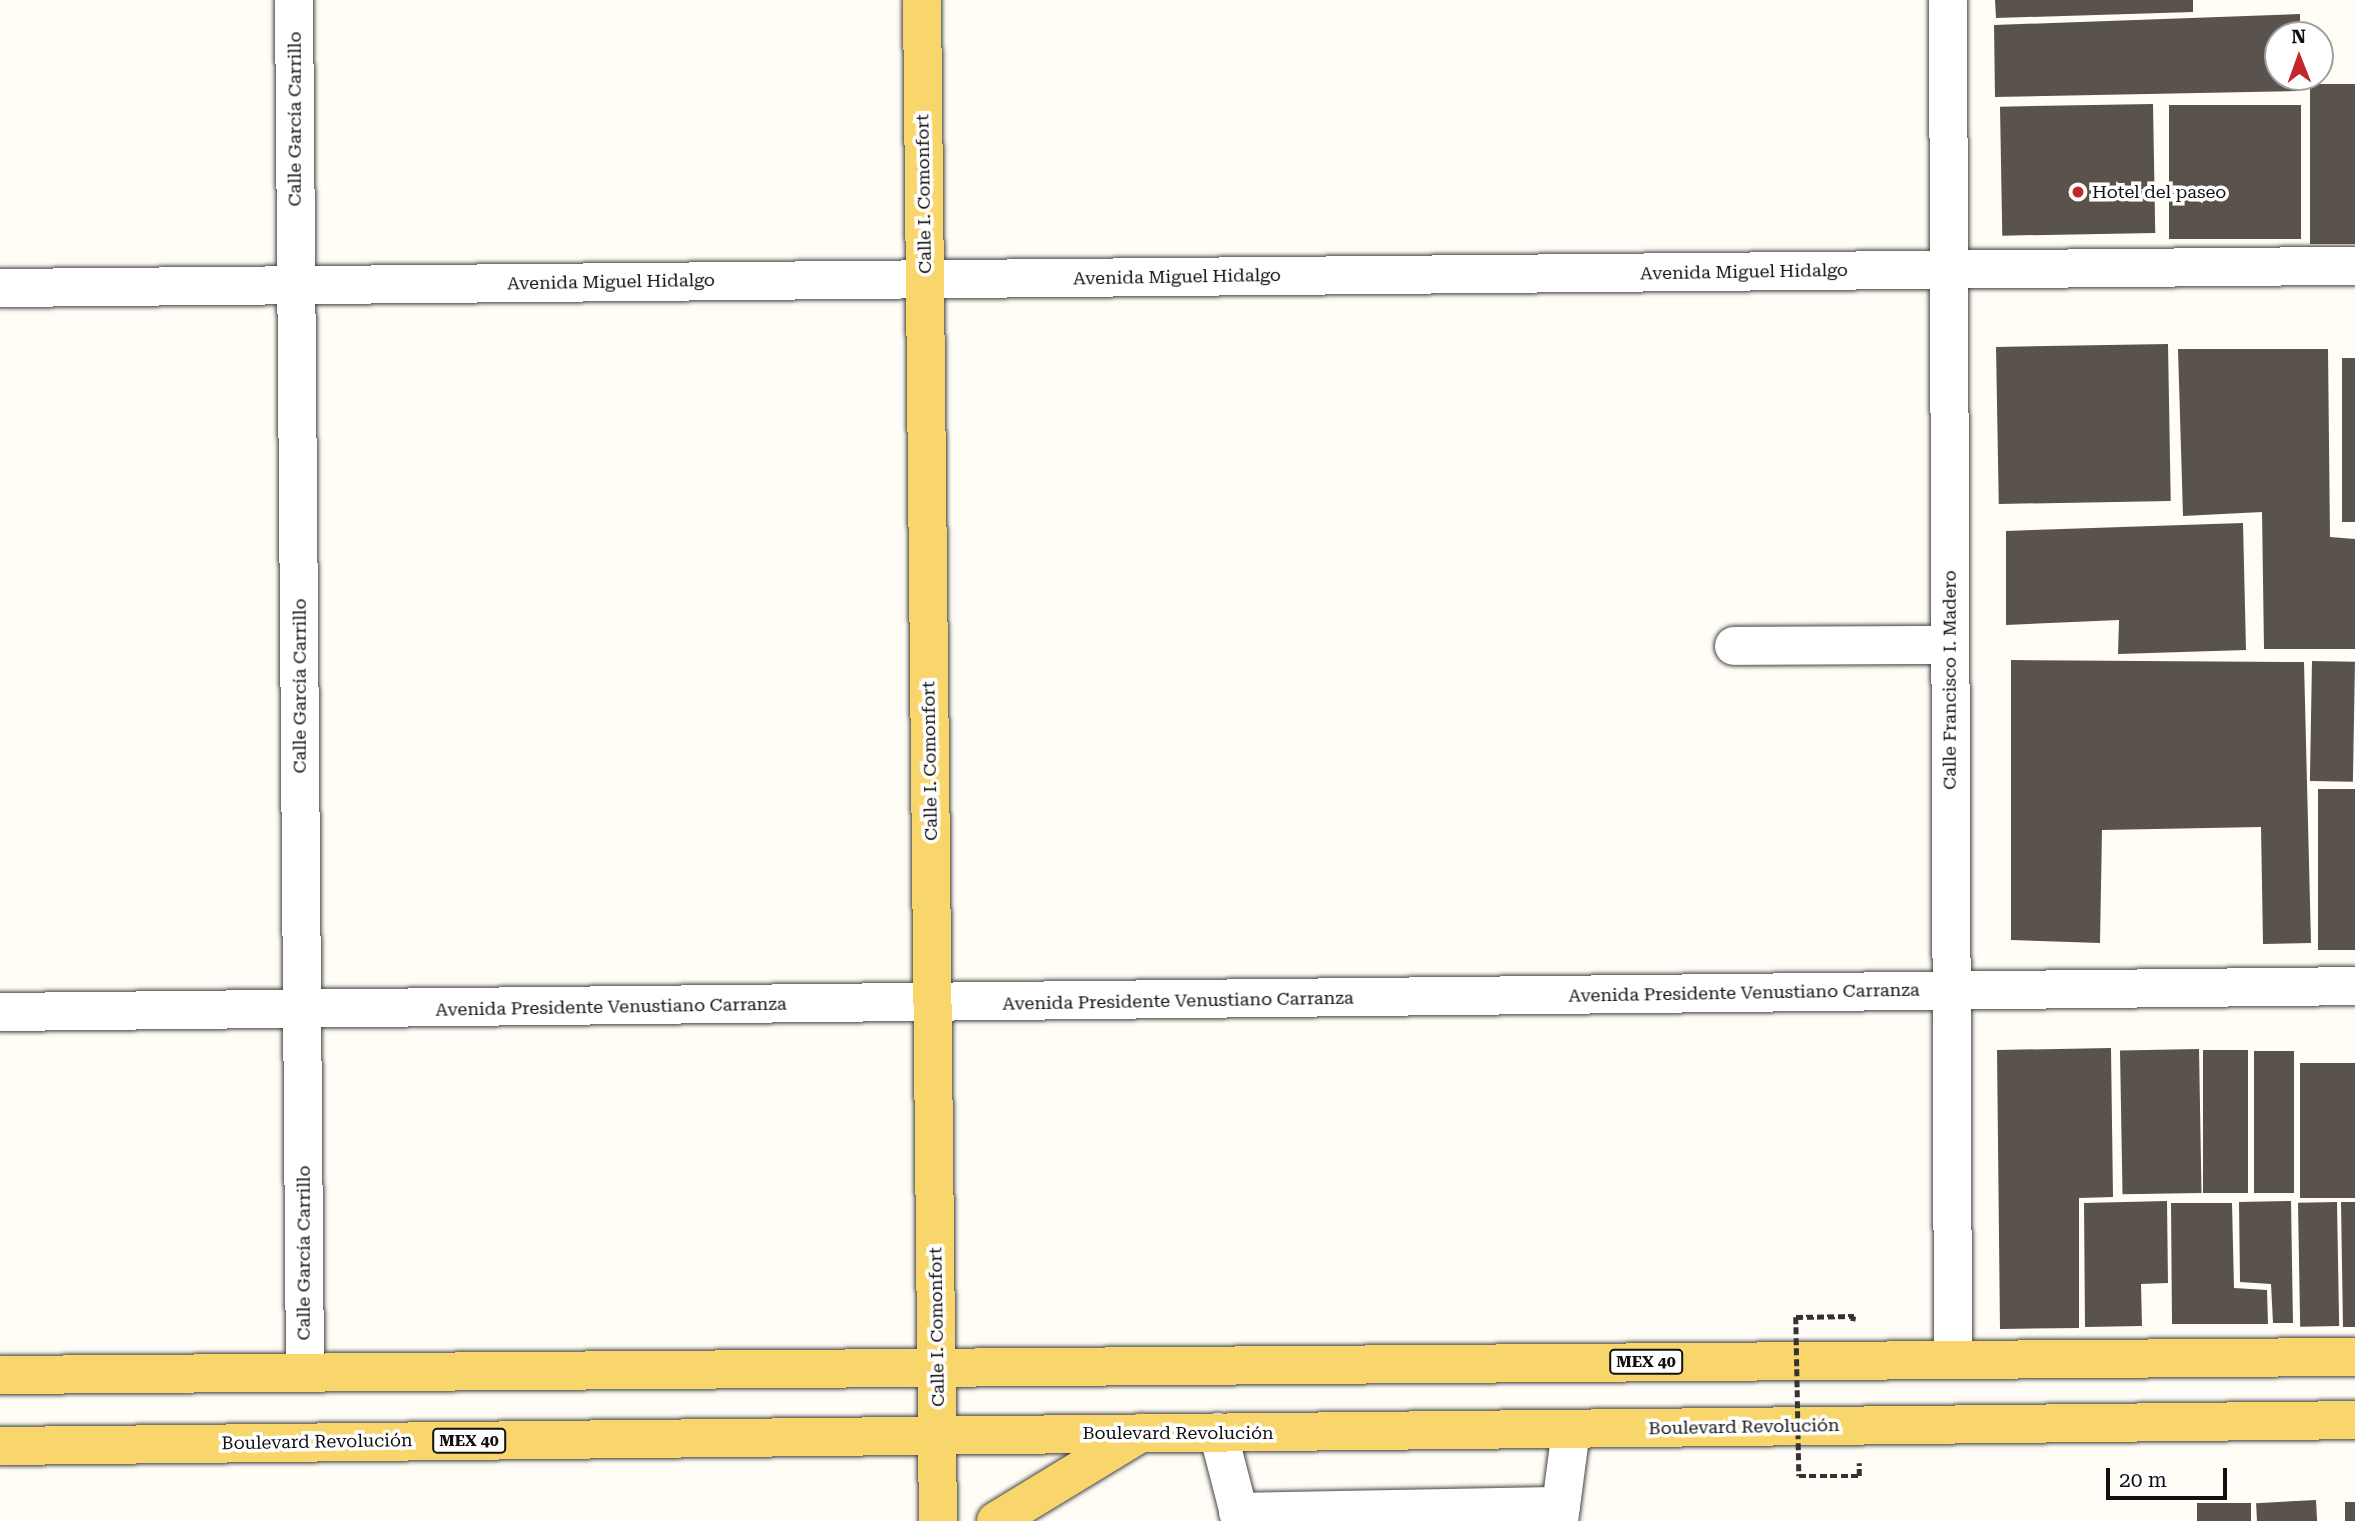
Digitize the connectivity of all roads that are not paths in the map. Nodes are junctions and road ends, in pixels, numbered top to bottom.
1 (294, 0) edge
2 (922, 0) edge
3 (1948, 0) edge
4 (2355, 266) edge
5 (1949, 270) junction
6 (925, 279) junction
7 (296, 285) junction
8 (0, 288) edge
9 (1950, 645) junction
10 (1734, 646) dead end
11 (2355, 986) edge
12 (1952, 990) junction
13 (933, 1004) junction
14 (302, 1010) junction
15 (0, 1012) edge
16 (2355, 1357) edge
17 (1953, 1360) junction
18 (938, 1367) junction
19 (305, 1372) junction
20 (0, 1374) edge
21 (2355, 1420) edge
22 (1571, 1430) junction
23 (1218, 1432) junction
24 (1141, 1433) junction
25 (939, 1435) junction
26 (0, 1446) edge
27 (1560, 1513) edge
28 (1240, 1516) edge
29 (938, 1521) edge
30 (996, 1521) edge

1 - 7 street, Calle García Carrillo
2 - 6 main road, Calle I. Comonfort
3 - 5 street, Calle Francisco I. Madero
4 - 5 street, Avenida Miguel Hidalgo
5 - 6 street, Avenida Miguel Hidalgo
5 - 9 street, Calle Francisco I. Madero
6 - 7 street, Avenida Miguel Hidalgo
6 - 13 main road, Calle I. Comonfort
7 - 8 street, Avenida Miguel Hidalgo
7 - 14 street, Calle García Carrillo
9 - 10 street
9 - 12 street, Calle Francisco I. Madero
11 - 12 street, Avenida Presidente Venustiano Carranza
12 - 13 street, Avenida Presidente Venustiano Carranza
12 - 17 street, Calle Francisco I. Madero
13 - 14 street, Avenida Presidente Venustiano Carranza
13 - 18 main road, Calle I. Comonfort
14 - 15 street, Avenida Presidente Venustiano Carranza
14 - 19 street, Calle García Carrillo
16 - 17 main road, MEX 40
17 - 18 main road, MEX 40
18 - 19 main road, MEX 40
18 - 25 main road, Calle I. Comonfort
19 - 20 main road, MEX 40
21 - 22 main road, Boulevard Revolución / MEX 40
22 - 23 main road, Boulevard Revolución / MEX 40
22 - 27 street
23 - 24 main road, Boulevard Revolución / MEX 40
23 - 28 street
24 - 25 main road, Boulevard Revolución / MEX 40
24 - 30 main road
25 - 26 main road, Boulevard Revolución / MEX 40
25 - 29 main road, Calle I. Comonfort
27 - 28 street

